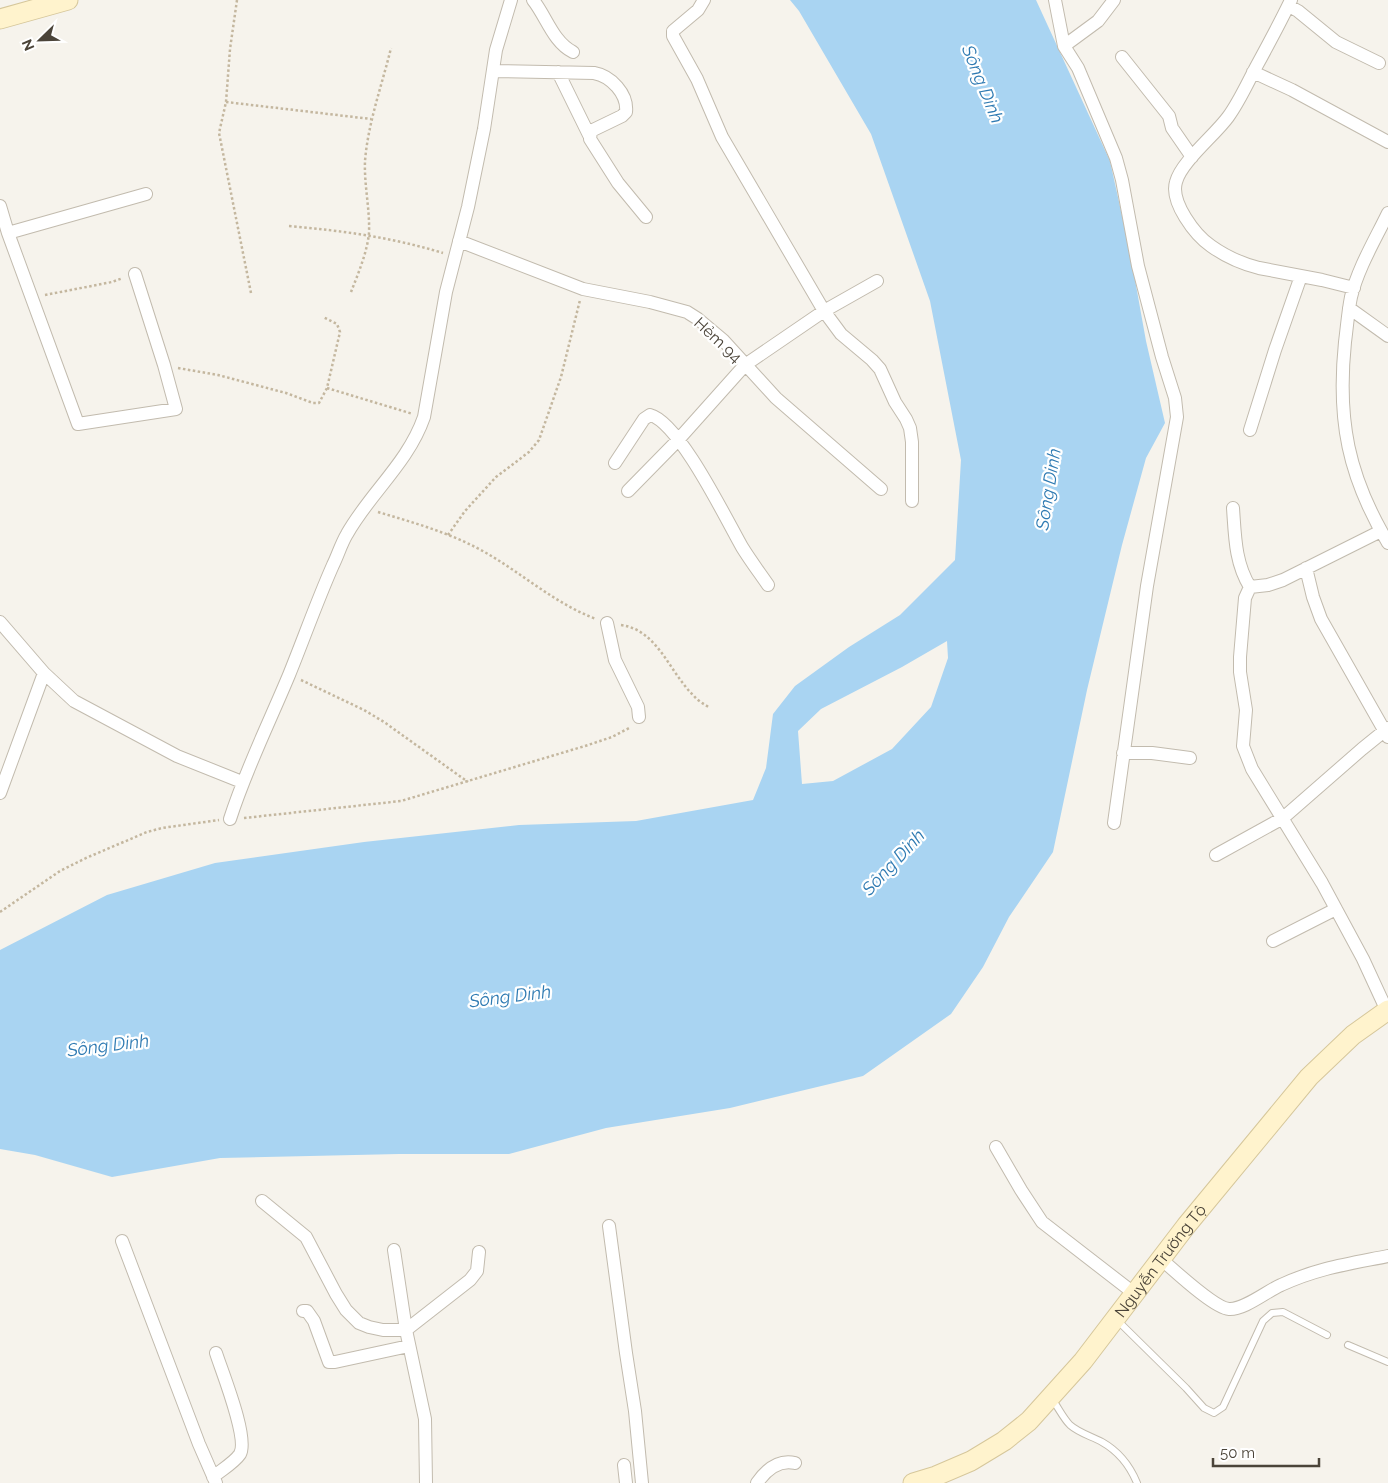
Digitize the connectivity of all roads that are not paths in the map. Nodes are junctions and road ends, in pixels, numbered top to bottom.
1 (68, 0) edge
2 (510, 0) edge
3 (533, 0) edge
4 (704, 0) edge
5 (1055, 0) edge
6 (1114, 0) edge
7 (1290, 3) edge
8 (0, 19) edge
9 (1064, 46) junction
10 (573, 52) dead end
11 (1122, 57) dead end
12 (1379, 63) dead end
13 (493, 71) junction
14 (558, 72) junction
15 (1254, 72) junction
16 (589, 135) junction
17 (1388, 142) edge
18 (1192, 157) junction
19 (146, 194) dead end
20 (0, 206) edge
21 (1388, 213) edge
22 (646, 218) dead end
23 (8, 233) junction
24 (459, 241) junction
25 (135, 274) road end
26 (1301, 276) junction
27 (877, 281) dead end
28 (1354, 288) junction
29 (1349, 308) junction
30 (824, 312) junction
31 (1388, 336) edge
32 (745, 364) junction
33 (1250, 430) dead end
34 (678, 440) junction
35 (614, 463) dead end
36 (881, 489) dead end
37 (628, 491) dead end
38 (912, 501) dead end
39 (1233, 508) dead end
40 (1381, 531) junction
41 (1388, 543) edge
42 (1306, 568) junction
43 (768, 585) dead end
44 (1250, 588) junction
45 (0, 622) edge
46 (607, 623) road end
47 (44, 673) junction
48 (639, 717) road end
49 (1387, 732) edge
50 (1123, 753) junction
51 (1190, 758) dead end
52 (242, 782) junction
53 (0, 793) edge
54 (1283, 818) junction
55 (230, 819) road end
56 (1114, 823) dead end
57 (1216, 855) dead end
58 (1336, 909) junction
59 (1273, 941) dead end
60 (1387, 1010) edge
61 (996, 1147) dead end
62 (262, 1201) dead end
63 (609, 1226) dead end
64 (122, 1241) dead end
65 (394, 1250) dead end
66 (479, 1252) dead end
67 (1388, 1256) edge
68 (1161, 1259) junction
69 (1135, 1294) junction
70 (303, 1311) dead end
71 (1116, 1319) junction
72 (406, 1330) junction
73 (1327, 1335) dead end
74 (1348, 1344) dead end
75 (410, 1346) junction
76 (216, 1353) dead end
77 (1388, 1362) edge
78 (1051, 1398) junction
79 (794, 1463) dead end
80 (624, 1465) dead end
81 (214, 1480) edge
82 (918, 1482) edge
83 (426, 1483) edge
84 (626, 1483) edge
85 (642, 1483) edge
86 (757, 1483) edge
87 (1138, 1483) edge

1 - 8 street
2 - 13 street
3 - 10 street
4 - 30 street
5 - 9 street
6 - 9 street
7 - 12 street
7 - 15 street
9 - 50 street
11 - 18 street
13 - 14 street
13 - 24 street
14 - 16 street
14 - 16 street
15 - 17 street
15 - 18 street
16 - 22 street
18 - 26 street
19 - 23 street
20 - 23 street
21 - 28 street
23 - 25 street
24 - 32 street, Hẻm 94
24 - 52 street
26 - 28 street
26 - 33 street
27 - 30 street
28 - 29 street
29 - 31 street
29 - 40 street
30 - 32 street
30 - 38 street
32 - 34 street
32 - 36 street, Hẻm 94
34 - 35 street
34 - 37 street
34 - 43 street
39 - 44 street
40 - 41 street
40 - 42 street
42 - 44 street
42 - 49 street
44 - 54 street
45 - 47 street
46 - 48 street
47 - 52 street
47 - 53 street
49 - 54 street
50 - 51 street
50 - 56 street
52 - 55 street
54 - 57 street
54 - 58 street
58 - 59 street
58 - 60 street
60 - 68 street, Nguyễn Trường Tộ
61 - 69 street
62 - 72 street
63 - 85 street
64 - 81 street
65 - 72 street
66 - 72 street
67 - 68 street
68 - 69 street, Nguyễn Trường Tộ
69 - 71 street, Nguyễn Trường Tộ
70 - 75 street
71 - 73 lane
71 - 78 street, Nguyễn Trường Tộ
72 - 75 street
74 - 77 lane
75 - 83 street
76 - 81 street
78 - 82 street, Nguyễn Trường Tộ
78 - 87 lane
79 - 86 street
80 - 84 street

